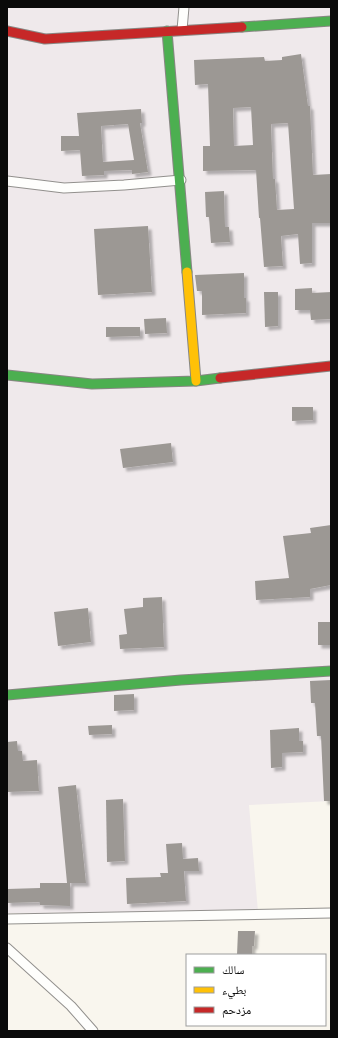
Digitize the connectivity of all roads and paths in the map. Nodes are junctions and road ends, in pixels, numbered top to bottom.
1 (184, 7) edge
2 (331, 21) edge
3 (182, 30) junction
4 (7, 31) edge
5 (167, 31) junction
6 (181, 180) junction
7 (7, 181) edge
8 (331, 366) edge
9 (7, 375) edge
10 (196, 381) junction
11 (331, 671) edge
12 (7, 695) edge
13 (331, 913) edge
14 (7, 919) edge
15 (7, 948) edge
16 (93, 1031) edge

1 - 3 street
2 - 3 street
3 - 5 street
4 - 5 street
5 - 6 street
6 - 7 street
6 - 10 street
8 - 10 street
9 - 10 street
11 - 12 street
13 - 14 street
15 - 16 street

